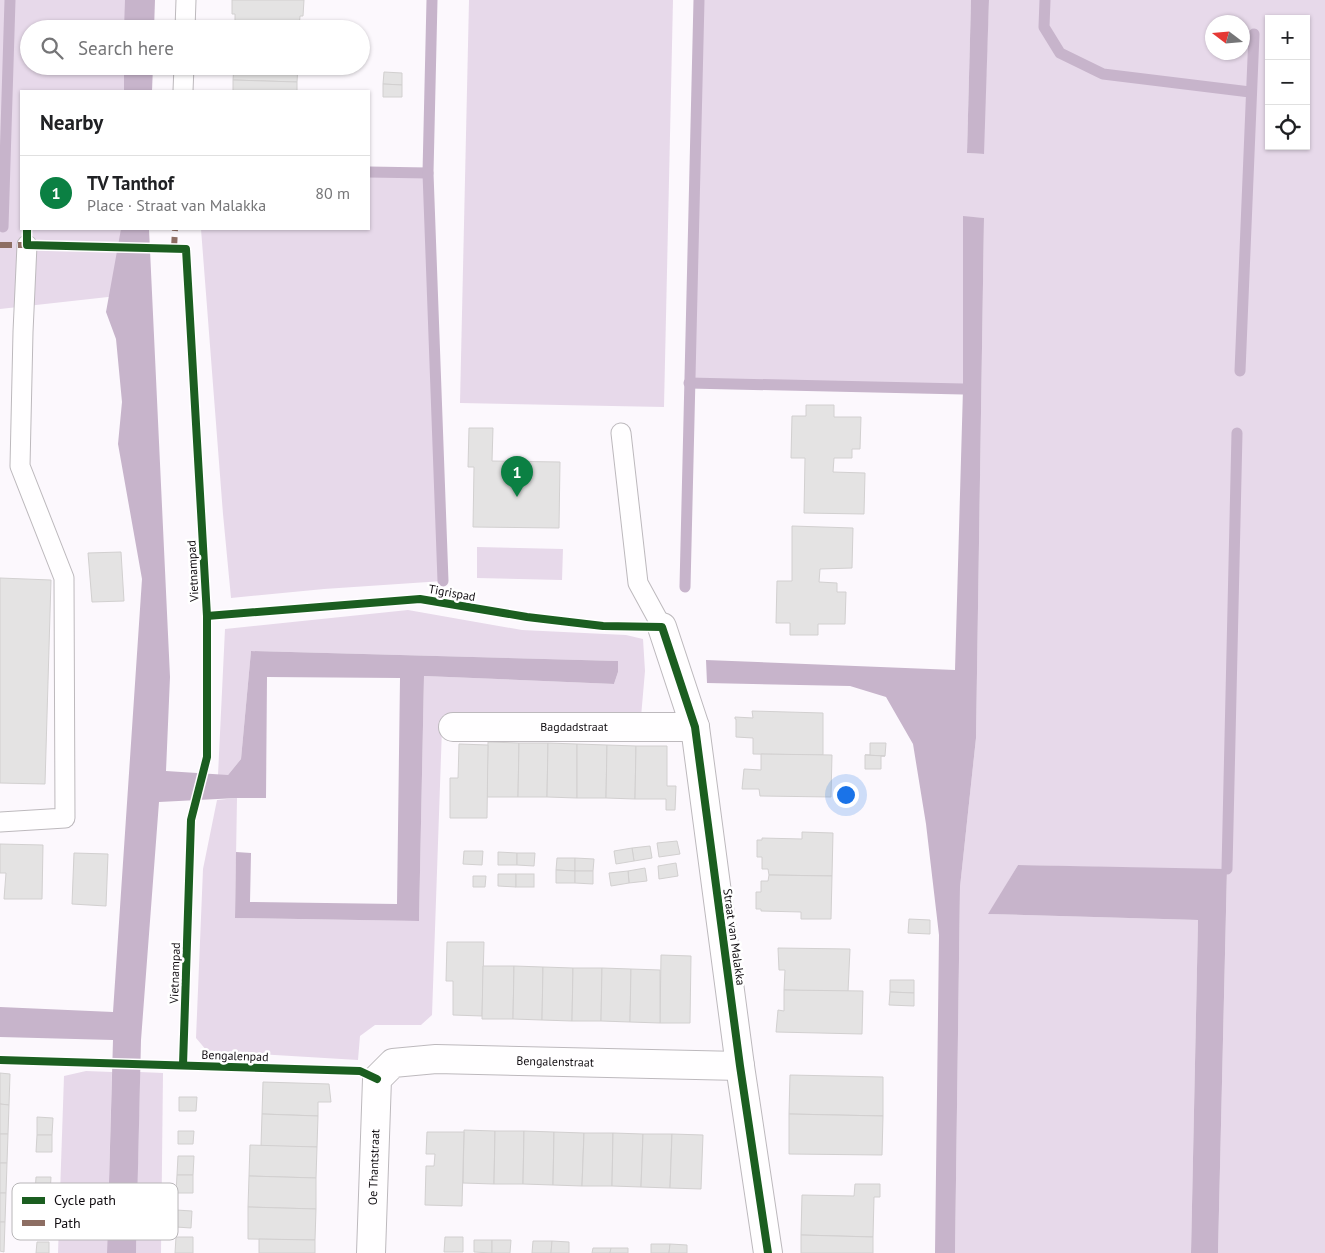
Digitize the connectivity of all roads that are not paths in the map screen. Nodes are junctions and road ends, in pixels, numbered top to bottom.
1 (186, 0) edge
2 (185, 20) edge
3 (184, 75) edge
4 (183, 90) edge
5 (27, 245) dead end
6 (621, 432) dead end
7 (662, 627) joint
8 (453, 727) dead end
9 (695, 727) junction
10 (0, 822) edge
11 (740, 1066) junction
12 (377, 1079) joint
13 (371, 1253) edge
14 (768, 1253) edge

1 - 2 lane
3 - 4 lane
5 - 10 lane
6 - 7 lane
7 - 9 street, Straat van Malakka
8 - 9 street, Bagdadstraat
9 - 11 street, Straat van Malakka
11 - 12 street, Bengalenstraat
11 - 14 street, Straat van Malakka
12 - 13 street, Oe Thantstraat

